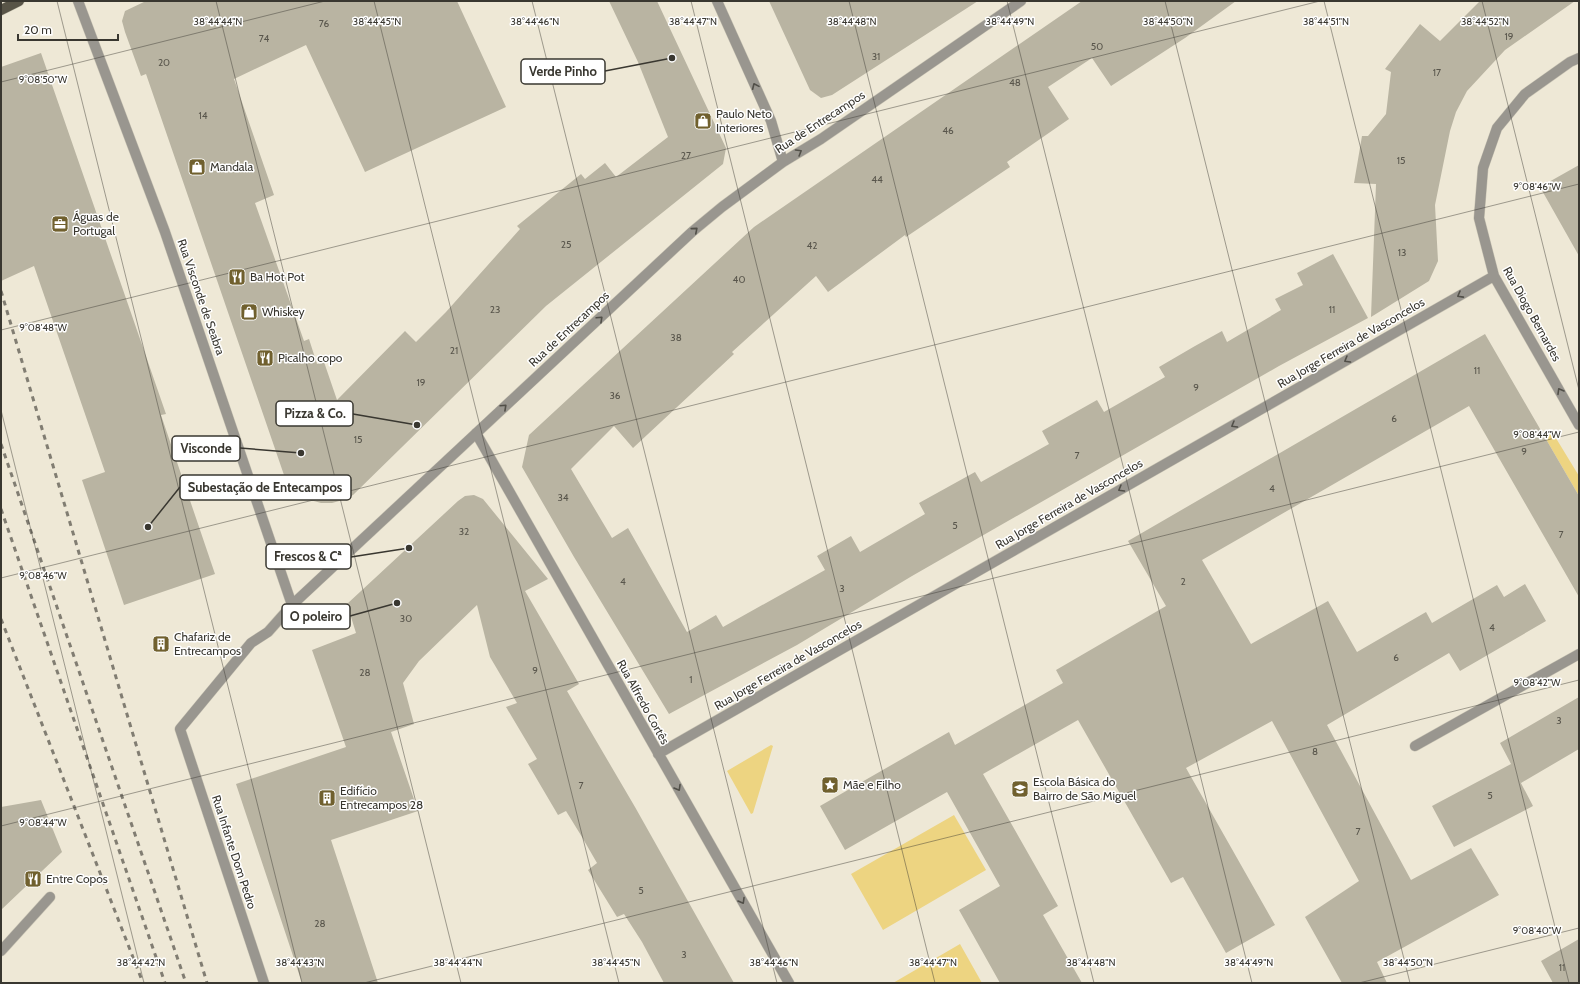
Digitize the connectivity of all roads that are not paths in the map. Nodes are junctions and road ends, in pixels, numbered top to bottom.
1 (19, 1) edge
2 (78, 1) edge
3 (717, 1) edge
4 (1021, 1) edge
5 (1, 10) edge
6 (1579, 58) edge
7 (783, 162) junction
8 (1494, 276) junction
9 (1579, 425) edge
10 (476, 434) junction
11 (292, 605) junction
12 (1579, 654) edge
13 (180, 729) joint
14 (1415, 746) dead end
15 (658, 754) junction
16 (50, 898) dead end
17 (1, 952) edge
18 (264, 983) edge
19 (789, 983) edge

1 - 5 main road
2 - 11 street, Rua Visconde de Seabra
7 -> 3 street
7 -> 4 street, Rua de Entrecampos
6 - 8 street, Rua Diogo Bernardes
10 -> 7 street, Rua de Entrecampos
9 -> 8 street, Rua Diogo Bernardes
8 -> 15 street, Rua Jorge Ferreira de Vasconcelos
10 - 11 street, Rua de Entrecampos
10 - 15 street, Rua Alfredo Cortês
11 - 13 street, Rua de Entrecampos
12 - 14 street
13 - 18 street, Rua Infante Dom Pedro
15 -> 19 street, Rua Alfredo Cortês
16 - 17 street

